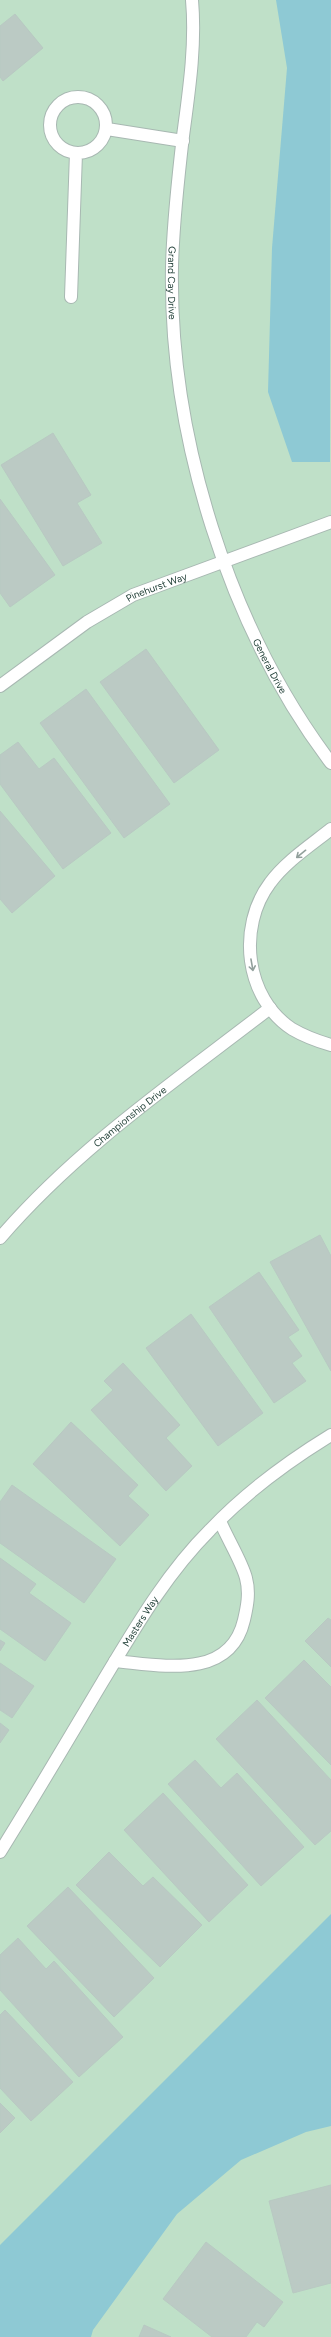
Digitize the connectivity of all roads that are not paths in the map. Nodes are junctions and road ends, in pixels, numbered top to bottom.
1 (192, 0) edge
2 (107, 129) junction
3 (183, 141) junction
4 (76, 153) junction
5 (71, 296) dead end
6 (331, 522) edge
7 (223, 561) junction
8 (0, 686) edge
9 (331, 763) edge
10 (331, 829) edge
11 (270, 1008) junction
12 (331, 1045) edge
13 (0, 1238) edge
14 (331, 1435) edge
15 (220, 1521) junction
16 (115, 1661) junction
17 (0, 1852) edge

1 - 3 street, Grand Cay Drive
2 - 3 street
2 - 4 street
2 - 4 street
3 - 7 street, Grand Cay Drive
4 - 5 street
6 - 7 street, Pinehurst Way
7 - 8 street, Pinehurst Way
7 - 9 street, General Drive
10 -> 11 street
11 - 12 street
11 - 13 street, Championship Drive
14 - 15 street, Masters Way
15 - 16 street, Masters Way
15 - 16 street
16 - 17 street, Masters Way

